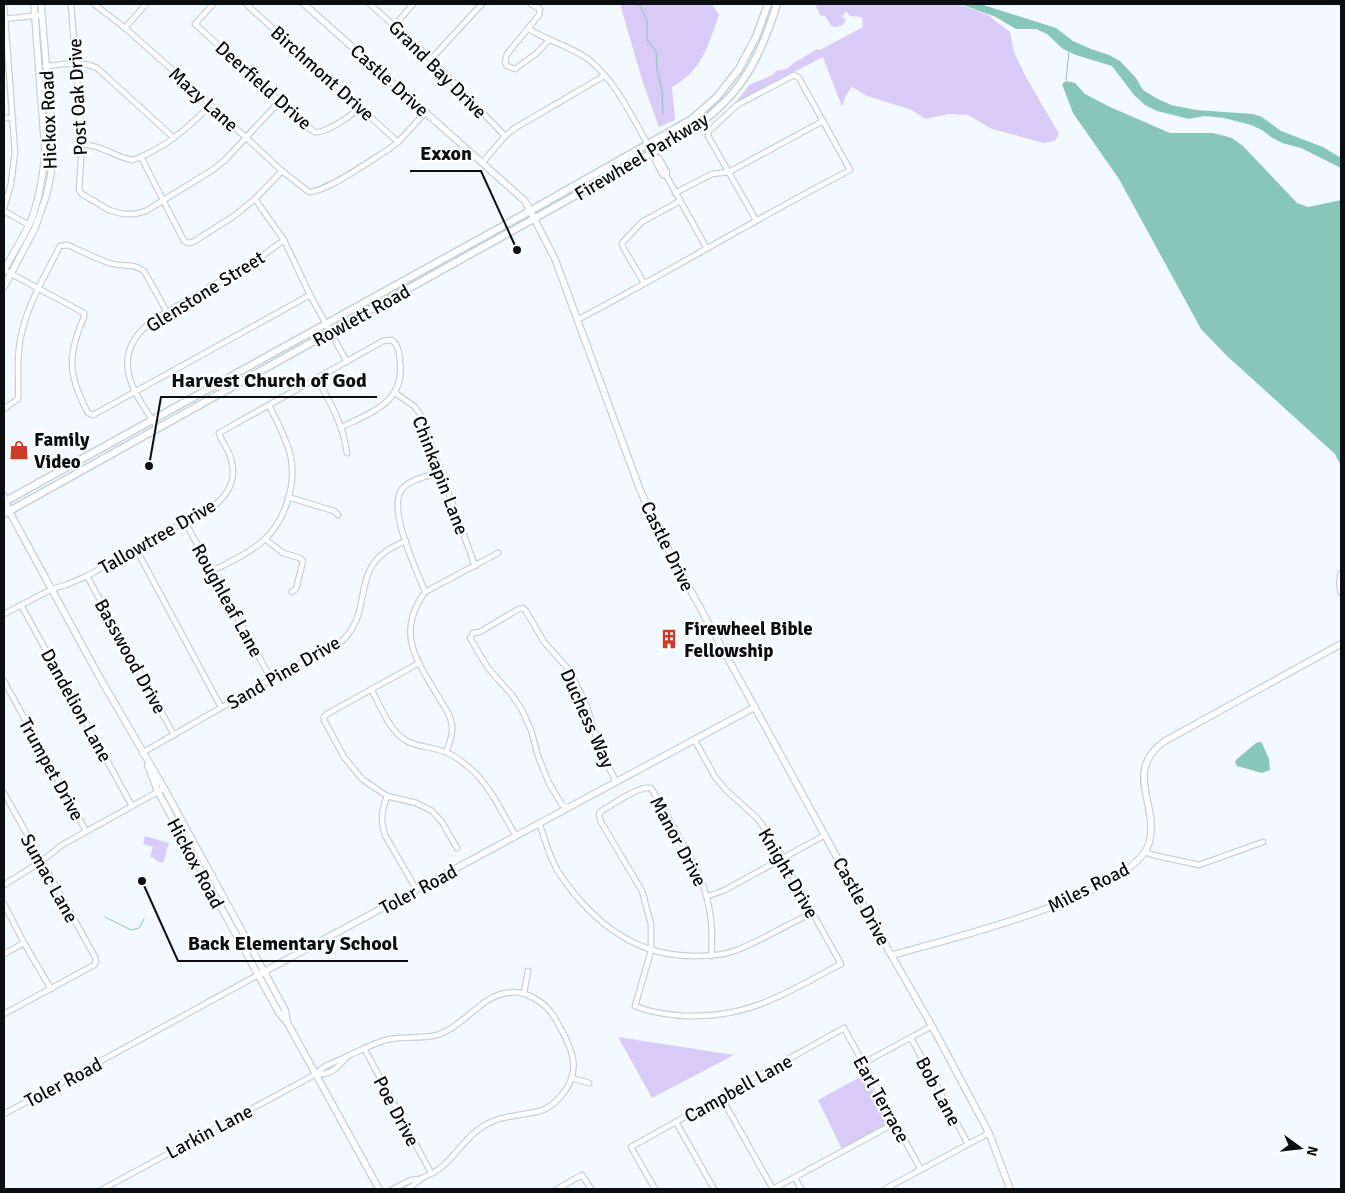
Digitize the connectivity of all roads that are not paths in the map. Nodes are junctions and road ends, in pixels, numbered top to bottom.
1 (4, 4) edge
2 (34, 4) edge
3 (41, 4) edge
4 (71, 4) edge
5 (94, 4) edge
6 (146, 4) edge
7 (213, 4) edge
8 (246, 4) edge
9 (304, 4) edge
10 (370, 4) edge
11 (413, 4) edge
12 (482, 4) edge
13 (532, 4) edge
14 (768, 4) edge
15 (777, 4) edge
16 (35, 15) junction
17 (42, 15) junction
18 (4, 19) edge
19 (395, 25) junction
20 (125, 28) junction
21 (529, 29) junction
22 (549, 40) junction
23 (431, 59) junction
24 (77, 63) junction
25 (47, 66) junction
26 (39, 67) junction
27 (6, 68) edge
28 (604, 76) junction
29 (280, 101) junction
30 (210, 105) junction
31 (360, 107) junction
32 (426, 112) junction
33 (4, 118) edge
34 (13, 118) junction
35 (823, 121) junction
36 (505, 136) junction
37 (174, 138) junction
38 (246, 138) junction
39 (398, 142) junction
40 (82, 144) junction
41 (648, 145) junction
42 (655, 155) junction
43 (141, 158) junction
44 (482, 163) junction
45 (620, 170) junction
46 (282, 171) junction
47 (729, 172) junction
48 (675, 193) junction
49 (256, 199) junction
50 (680, 201) junction
51 (163, 202) junction
52 (4, 210) edge
53 (530, 210) junction
54 (534, 217) junction
55 (756, 220) junction
56 (29, 225) junction
57 (284, 240) junction
58 (707, 248) junction
59 (4, 270) edge
60 (11, 274) junction
61 (404, 279) junction
62 (644, 283) junction
63 (4, 287) edge
64 (39, 288) junction
65 (409, 288) junction
66 (310, 295) junction
67 (167, 312) junction
68 (577, 320) junction
69 (326, 324) junction
70 (330, 332) junction
71 (347, 362) junction
72 (317, 379) junction
73 (136, 392) junction
74 (395, 393) junction
75 (269, 405) junction
76 (4, 409) edge
77 (152, 419) junction
78 (158, 428) junction
79 (342, 428) junction
80 (347, 453) dead end
81 (440, 472) junction
82 (288, 497) junction
83 (5, 500) edge
84 (5, 511) edge
85 (338, 515) dead end
86 (185, 522) junction
87 (265, 539) junction
88 (406, 541) junction
89 (136, 549) junction
90 (498, 553) dead end
91 (474, 566) junction
92 (212, 571) junction
93 (1341, 574) edge
94 (87, 576) junction
95 (52, 589) junction
96 (292, 592) dead end
97 (426, 592) junction
98 (1341, 592) edge
99 (21, 605) junction
100 (4, 614) edge
101 (1341, 644) edge
102 (419, 663) junction
103 (271, 679) junction
104 (4, 681) edge
105 (371, 689) junction
106 (221, 707) junction
107 (755, 707) junction
108 (174, 736) junction
109 (694, 739) junction
110 (446, 752) junction
111 (142, 753) junction
112 (616, 782) junction
113 (164, 788) junction
114 (158, 792) junction
115 (4, 794) edge
116 (387, 796) junction
117 (132, 806) junction
118 (569, 807) junction
119 (539, 823) junction
120 (86, 831) junction
121 (825, 835) junction
122 (516, 836) junction
123 (182, 837) junction
124 (1263, 842) dead end
125 (457, 848) dead end
126 (1145, 852) junction
127 (782, 860) junction
128 (42, 861) junction
129 (209, 872) junction
130 (214, 881) junction
131 (4, 885) edge
132 (208, 885) junction
133 (416, 889) junction
134 (708, 896) junction
135 (4, 904) edge
136 (813, 913) junction
137 (24, 943) junction
138 (651, 951) junction
139 (4, 954) edge
140 (892, 955) junction
141 (711, 956) junction
142 (528, 971) dead end
143 (264, 972) junction
144 (258, 976) junction
145 (51, 989) junction
146 (524, 994) junction
147 (4, 1014) edge
148 (287, 1022) junction
149 (932, 1026) junction
150 (844, 1028) joint
151 (911, 1038) junction
152 (364, 1048) junction
153 (348, 1056) junction
154 (862, 1064) junction
155 (316, 1074) junction
156 (572, 1078) junction
157 (589, 1083) dead end
158 (721, 1097) junction
159 (4, 1114) edge
160 (676, 1122) junction
161 (895, 1123) junction
162 (989, 1133) junction
163 (968, 1144) junction
164 (921, 1170) junction
165 (431, 1173) junction
166 (421, 1178) junction
167 (795, 1178) junction
168 (103, 1189) edge
169 (379, 1189) edge
170 (393, 1189) edge
171 (407, 1189) edge
172 (557, 1189) edge
173 (591, 1189) edge
174 (655, 1189) edge
175 (714, 1189) edge
176 (773, 1189) edge
177 (801, 1189) edge
178 (885, 1189) edge
179 (1010, 1189) edge

1 - 18 street
2 - 16 street, Hickox Road
3 - 17 street, Hickox Road
4 - 24 street, Post Oak Drive
5 - 20 street, Mazy Lane
6 - 20 street
7 - 29 street, Deerfield Drive
8 - 31 street, Birchmont Drive
9 - 32 street, Castle Drive
10 - 19 street, Grand Bay Drive
11 - 19 street
12 - 23 street
13 - 21 street
14 - 41 main road, Firewheel Parkway
15 - 42 main road, Firewheel Parkway
16 - 17 street
16 - 18 street
16 - 26 street, Hickox Road
17 - 25 street, Hickox Road
18 - 27 street
19 - 23 street, Grand Bay Drive
20 - 30 street, Mazy Lane
21 - 22 street
21 - 22 street
22 - 28 street
23 - 36 street, Grand Bay Drive
24 - 25 street
24 - 37 street
24 - 40 street, Post Oak Drive
25 - 26 street
25 - 60 street, Hickox Road
26 - 56 street, Hickox Road
27 - 34 street
28 - 36 street
28 - 41 street
29 - 31 street, Deerfield Drive
29 - 38 street
30 - 37 street
30 - 38 street, Mazy Lane
31 - 39 street, Birchmont Drive
32 - 39 street
32 - 44 street, Castle Drive
33 - 34 street
34 - 52 street
35 - 47 street
35 - 47 street
35 - 55 street
36 - 44 street
37 - 43 street
38 - 46 street, Mazy Lane
38 - 51 street
39 - 46 street, Mazy Lane
40 - 43 street
40 - 51 street, Post Oak Drive
41 - 45 main road
41 - 53 main road, Firewheel Parkway
42 - 45 main road, Firewheel Parkway
42 - 48 street
43 - 51 street
44 - 53 street, Castle Drive
45 - 54 main road, Firewheel Parkway
46 - 49 street
47 - 48 street
47 - 55 street
48 - 50 street
49 - 51 street
49 - 57 street
50 - 58 street
50 - 62 street
52 - 56 street
53 - 54 street, Castle Drive
53 - 61 main road, Rowlett Road
54 - 65 main road, Rowlett Road
54 - 68 street, Castle Drive
55 - 58 street
56 - 59 street, Hickox Road
57 - 66 street
57 - 67 street, Glenstone Street
58 - 62 street
59 - 60 street
60 - 63 street, Hickox Road
60 - 64 street
61 - 65 main road
61 - 69 main road, Rowlett Road
62 - 68 street
64 - 67 street
64 - 73 street
64 - 76 street
65 - 70 main road, Rowlett Road
66 - 69 street
66 - 73 street
67 - 73 street, Glenstone Street
68 - 107 street, Castle Drive
69 - 70 street
69 - 77 main road, Rowlett Road
70 - 71 street
70 - 78 main road, Rowlett Road
71 - 72 street
71 - 74 street
72 - 75 street
72 - 79 street
73 - 77 street, Glenstone Street
74 - 79 street
74 - 81 street, Chinkapin Lane
75 - 82 street
75 - 86 street, Tallowtree Drive
77 - 78 street, Glenstone Street
77 - 83 main road, Rowlett Road
78 - 84 main road, Rowlett Road
79 - 80 street
81 - 88 street
81 - 91 street, Chinkapin Lane
82 - 85 street
82 - 87 street
83 - 84 street, Hickox Road
84 - 95 street, Hickox Road
86 - 89 street, Tallowtree Drive
86 - 92 street, Roughleaf Lane
87 - 92 street
87 - 96 street
88 - 97 street
88 - 103 street, Sand Pine Drive
89 - 94 street, Tallowtree Drive
89 - 106 street
90 - 91 street
91 - 97 street
92 - 103 street, Roughleaf Lane
93 - 98 street
94 - 95 street, Tallowtree Drive
94 - 108 street, Basswood Drive
95 - 99 street, Tallowtree Drive
95 - 111 street, Hickox Road
97 - 102 street
99 - 100 street, Tallowtree Drive
99 - 117 street, Dandelion Lane
101 - 126 street, Miles Road
102 - 105 street
102 - 110 street
103 - 106 street, Sand Pine Drive
104 - 120 street, Trumpet Drive
105 - 110 street
105 - 116 street
106 - 108 street, Sand Pine Drive
107 - 109 street, Toler Road
107 - 121 street, Castle Drive
108 - 111 street, Sand Pine Drive
109 - 112 street, Toler Road
109 - 127 street, Knight Drive
110 - 122 street
111 - 113 street, Hickox Road
111 - 114 street, Hickox Road
112 - 118 street, Toler Road
112 - 118 street, Duchess Way
113 - 114 street
113 - 129 street, Hickox Road
114 - 117 street
114 - 123 street, Hickox Road
115 - 128 street, Sumac Lane
116 - 125 street
116 - 133 street
117 - 120 street
118 - 119 street, Toler Road
119 - 122 street, Toler Road
119 - 138 street
120 - 128 street
121 - 127 street
121 - 140 street, Castle Drive
122 - 133 street, Toler Road
123 - 129 street
123 - 132 street, Hickox Road
124 - 126 street
126 - 140 street, Miles Road
127 - 134 street
127 - 136 street, Knight Drive
128 - 131 street
128 - 145 street, Sumac Lane
129 - 130 street, Hickox Road
130 - 132 street
130 - 143 street, Hickox Road
132 - 144 street, Hickox Road
133 - 143 street, Toler Road
134 - 138 street, Manor Drive
134 - 141 street, Manor Drive
135 - 137 street
136 - 138 street, Knight Drive
136 - 141 street
137 - 139 street
137 - 145 street
138 - 141 street
140 - 149 street, Castle Drive
142 - 146 street
143 - 144 street, Toler Road
143 - 148 street, Hickox Road
144 - 148 street, Hickox Road
144 - 159 street, Toler Road
145 - 147 street
146 - 152 street
146 - 156 street
148 - 155 street, Hickox Road
149 - 151 street
149 - 162 street, Castle Drive
150 - 154 street, Earl Terrace
150 - 158 street, Campbell Lane
151 - 154 street
151 - 163 street, Bob Lane
152 - 153 street
152 - 165 street, Poe Drive
153 - 155 street
153 - 155 street
154 - 161 street, Earl Terrace
155 - 168 street, Larkin Lane
155 - 169 street, Hickox Road
156 - 157 street
156 - 165 street
158 - 160 street, Campbell Lane
158 - 176 street
160 - 174 street, Campbell Lane
160 - 175 street
161 - 164 street, Earl Terrace
161 - 167 street
162 - 163 street
162 - 179 street, Castle Drive
163 - 164 street
164 - 178 street
165 - 166 street
166 - 170 street
166 - 171 street
167 - 176 street
167 - 177 street
172 - 173 street

